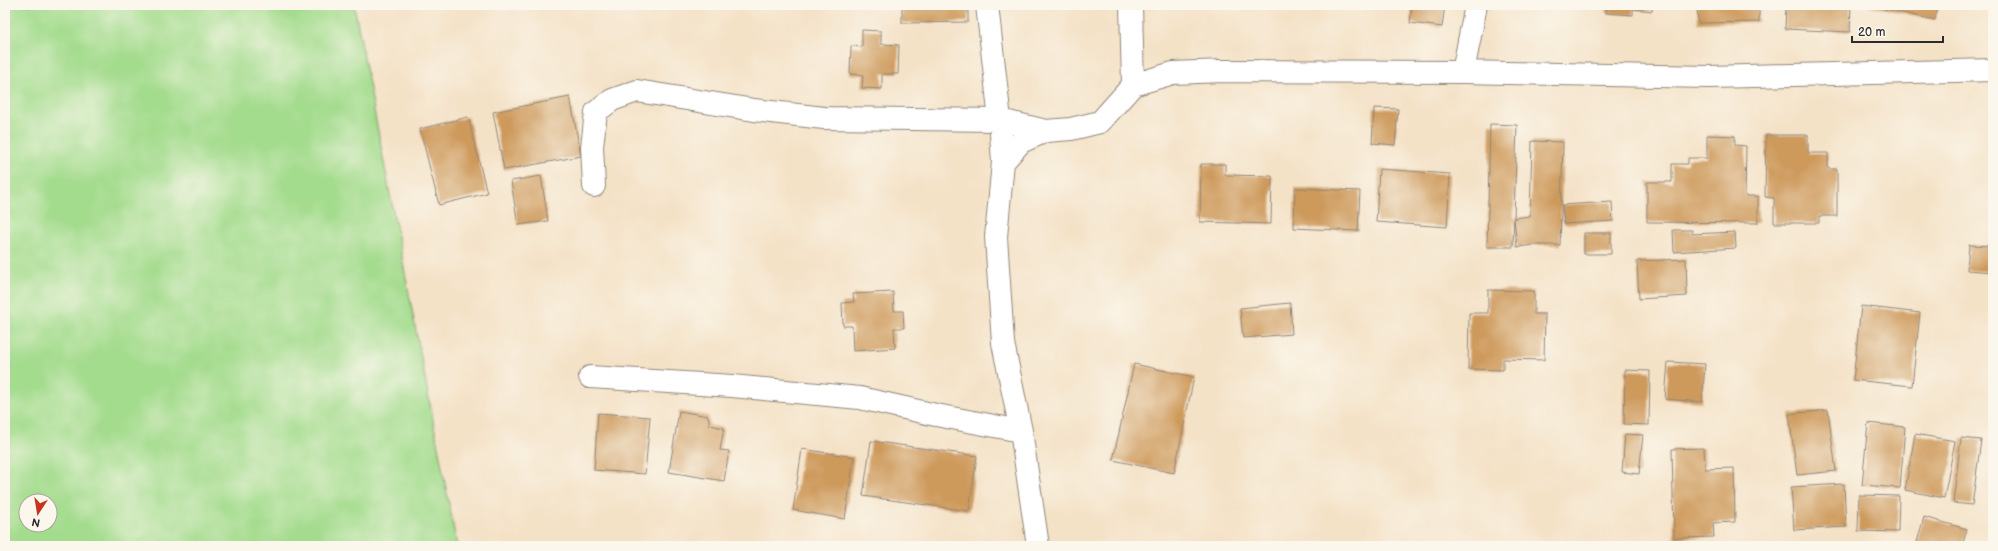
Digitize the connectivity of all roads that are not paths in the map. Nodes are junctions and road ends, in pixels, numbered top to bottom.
1 (987, 5) edge
2 (1131, 5) edge
3 (1476, 5) edge
4 (1993, 70) edge
5 (1463, 72) junction
6 (1133, 85) junction
7 (1000, 120) junction
8 (1046, 132) junction
9 (1002, 162) junction
10 (594, 186) dead end
11 (590, 377) dead end
12 (1021, 431) junction
13 (1038, 546) edge

1 - 7 street
2 - 6 street
3 - 5 street
4 - 5 street
5 - 6 street
6 - 8 street
7 - 8 street
7 - 9 street
7 - 10 street
8 - 9 street
9 - 12 street
11 - 12 street
12 - 13 street

